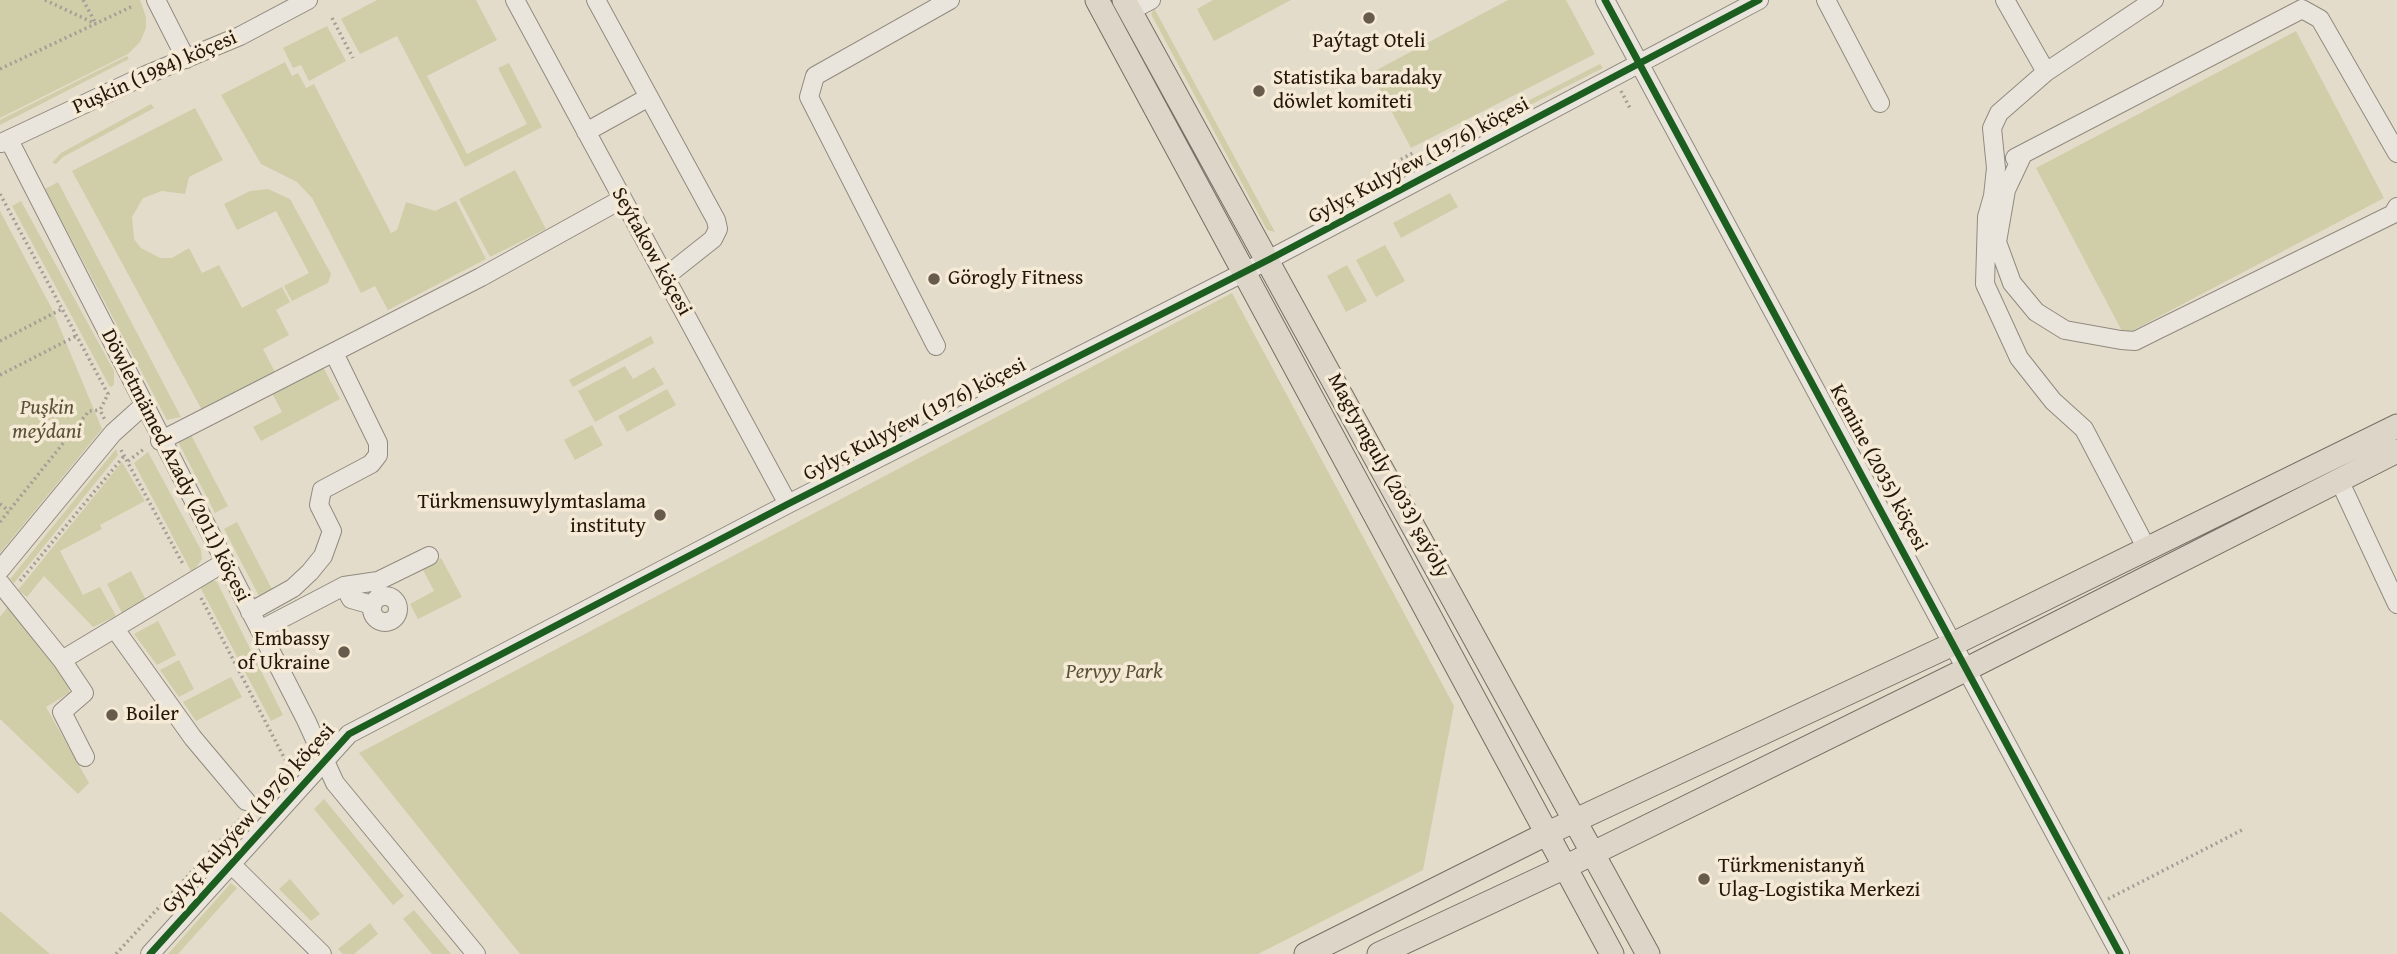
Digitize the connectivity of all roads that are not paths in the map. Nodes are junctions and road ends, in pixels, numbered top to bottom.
1 (156, 0) edge
2 (308, 0) edge
3 (514, 0) edge
4 (596, 0) edge
5 (950, 0) edge
6 (1097, 0) edge
7 (1151, 0) edge
8 (1605, 0) edge
9 (1759, 0) edge
10 (1826, 0) edge
11 (2006, 0) edge
12 (2154, 0) edge
13 (1127, 6) edge
14 (186, 58) junction
15 (1640, 65) junction
16 (2046, 72) junction
17 (649, 97) junction
18 (1880, 103) dead end
19 (586, 132) junction
20 (5, 142) edge
21 (2397, 153) edge
22 (2023, 154) junction
23 (1996, 168) junction
24 (622, 199) junction
25 (2397, 207) edge
26 (1270, 260) junction
27 (1244, 272) junction
28 (665, 277) junction
29 (936, 345) dead end
30 (334, 353) junction
31 (143, 405) junction
32 (2397, 426) edge
33 (153, 444) junction
34 (2397, 451) edge
35 (2339, 480) junction
36 (788, 505) junction
37 (2147, 549) junction
38 (429, 556) dead end
39 (225, 562) junction
40 (0, 570) edge
41 (385, 578) junction
42 (8, 584) edge
43 (344, 586) junction
44 (2397, 604) edge
45 (250, 612) junction
46 (115, 629) junction
47 (260, 630) junction
48 (1953, 644) junction
49 (62, 660) junction
50 (1967, 669) junction
51 (85, 757) dead end
52 (325, 761) junction
53 (251, 803) road end
54 (1577, 821) junction
55 (1546, 834) junction
56 (1593, 852) junction
57 (231, 864) junction
58 (1563, 868) junction
59 (314, 951) edge
60 (150, 954) edge
61 (476, 954) edge
62 (1306, 954) edge
63 (1379, 954) edge
64 (1612, 954) edge
65 (1648, 954) edge
66 (2120, 954) edge

1 - 14 street
2 - 14 street, Puşkin (1984) köçesi
3 - 19 street, Seýtakow köçesi
4 - 17 street
5 - 29 street
6 - 27 main road, Magtymguly (2033) şaýoly
7 - 13 street
8 - 15 street, Kemine (2035) köçesi
9 - 15 street, Gylyç Kulyýew (1976) köçesi
10 - 18 street
11 - 16 street
12 - 16 street
13 - 26 main road, Magtymguly (2033) şaýoly
14 - 20 street, Puşkin (1984) köçesi
15 - 26 street, Gylyç Kulyýew (1976) köçesi
15 - 48 street, Kemine (2035) köçesi
16 - 23 street
17 - 19 street
17 - 28 street
19 - 24 street, Seýtakow köçesi
20 - 31 street, Döwletmämed Azady (2011) köçesi
21 - 22 street
22 - 23 street
22 - 25 street
23 - 37 street
24 - 28 street, Seýtakow köçesi
24 - 30 street
26 - 27 street, Gylyç Kulyýew (1976) köçesi
26 - 54 main road, Magtymguly (2033) şaýoly
27 - 36 street, Gylyç Kulyýew (1976) köçesi
27 - 55 main road, Magtymguly (2033) şaýoly
28 - 36 street, Seýtakow köçesi
30 - 33 street
30 - 45 street
31 - 33 street, Döwletmämed Azady (2011) köçesi
31 - 40 street
32 - 37 main road
33 - 39 street, Döwletmämed Azady (2011) köçesi
34 - 35 main road
35 - 44 street
35 - 50 main road
36 - 52 street, Gylyç Kulyýew (1976) köçesi
37 - 48 main road
38 - 41 street
39 - 45 street, Döwletmämed Azady (2011) köçesi
39 - 46 street
41 - 43 street
41 - 43 street
42 - 49 street
43 - 47 street
45 - 47 street, Döwletmämed Azady (2011) köçesi
46 - 49 street
46 - 53 street
47 - 52 street, Döwletmämed Azady (2011) köçesi
48 - 50 street, Kemine (2035) köçesi
48 - 54 main road
49 - 51 street
50 - 56 main road
50 - 66 street, Kemine (2035) köçesi
52 - 57 street, Gylyç Kulyýew (1976) köçesi
52 - 61 street, Döwletmämed Azady (2011) köçesi
54 - 55 main road
54 - 56 main road, Magtymguly (2033) şaýoly
55 - 58 main road, Magtymguly (2033) şaýoly
55 - 62 main road
56 - 58 main road
56 - 65 main road, Magtymguly (2033) şaýoly
57 - 59 street
57 - 60 street, Gylyç Kulyýew (1976) köçesi
58 - 63 main road
58 - 64 main road, Magtymguly (2033) şaýoly

